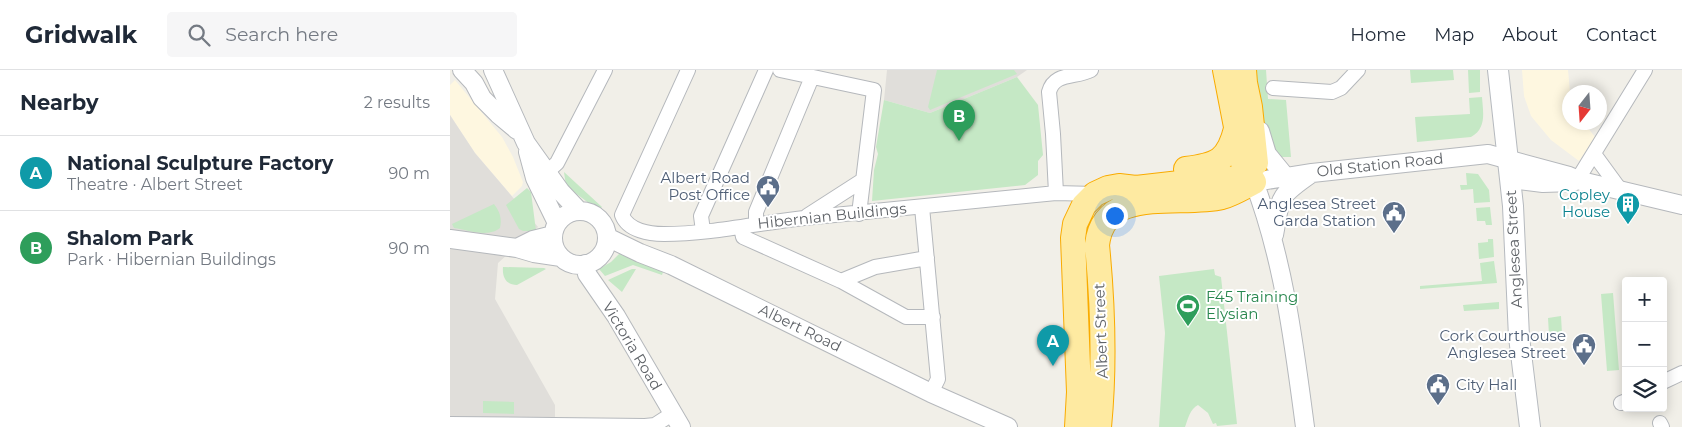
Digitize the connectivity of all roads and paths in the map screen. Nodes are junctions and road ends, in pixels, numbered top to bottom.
1 (462, 70) edge
2 (605, 70) edge
3 (688, 70) edge
4 (766, 70) edge
5 (780, 70) edge
6 (1092, 70) edge
7 (1225, 70) edge
8 (1358, 70) edge
9 (1498, 70) edge
10 (1645, 70) edge
11 (495, 74) edge
12 (1244, 76) edge
13 (812, 77) junction
14 (474, 83) junction
15 (1273, 88) dead end
16 (1250, 107) junction
17 (1236, 129) junction
18 (522, 137) junction
19 (1594, 154) junction
20 (1508, 169) junction
21 (1312, 173) junction
22 (541, 175) junction
23 (1285, 176) junction
24 (863, 180) junction
25 (1581, 181) junction
26 (1254, 182) junction
27 (1119, 186) junction
28 (1621, 191) junction
29 (1056, 193) junction
30 (1095, 194) junction
31 (1682, 205) edge
32 (922, 206) junction
33 (579, 210) junction
34 (859, 214) junction
35 (1079, 214) junction
36 (804, 218) junction
37 (756, 224) junction
38 (741, 226) junction
39 (635, 228) junction
40 (555, 230) junction
41 (703, 231) junction
42 (610, 238) junction
43 (1273, 238) junction
44 (450, 239) edge
45 (517, 248) junction
46 (561, 257) junction
47 (927, 258) junction
48 (585, 264) junction
49 (841, 281) junction
50 (933, 317) junction
51 (1682, 372) edge
52 (1667, 380) edge
53 (931, 393) junction
54 (677, 421) edge
55 (450, 424) edge
56 (1008, 427) edge
57 (1077, 427) edge
58 (1100, 427) edge
59 (1305, 427) edge
60 (1530, 427) edge

1 - 14 street
2 - 22 street
3 - 39 street
4 - 41 street
5 - 13 street
6 - 29 street
7 - 17 highway
8 - 15 street
9 - 20 main road, Anglesea Street
10 - 19 street
11 - 14 street
11 - 18 street
12 - 16 highway
13 - 24 street
13 - 37 street
14 - 18 street
16 - 23 street
16 - 26 highway
17 - 26 highway
17 - 27 highway
18 - 22 street
19 - 25 street
19 - 28 street
20 - 21 street, Old Station Road
20 - 25 street, Old Station Road
20 - 60 main road, Anglesea Street
21 - 23 street, Old Station Road
21 - 43 street
22 - 33 street
22 - 40 street
23 - 26 street, Old Station Road
24 - 34 street
24 - 36 street
25 - 28 street, Old Station Road
26 - 27 highway
26 - 43 street
26 - 58 highway, Albert Street
27 - 30 highway
28 - 31 street, Old Station Road
29 - 30 street, Hibernian Buildings
29 - 32 street, Hibernian Buildings
29 - 35 street
30 - 35 highway
32 - 34 street, Hibernian Buildings
32 - 47 street, Hibernian Buildings
33 - 40 street
33 - 42 street
34 - 36 street, Hibernian Buildings
35 - 57 highway, Albert Street
36 - 37 street, Hibernian Buildings
37 - 38 street, Hibernian Buildings
38 - 41 street, Hibernian Buildings
38 - 49 street, Hibernian Buildings
39 - 41 street, Hibernian Buildings
39 - 42 street
40 - 45 street
40 - 46 street
42 - 48 street
42 - 53 street, Albert Road
43 - 59 street
44 - 45 street
45 - 46 street
46 - 48 street
47 - 49 street
47 - 50 street, Hibernian Buildings
48 - 54 street, Victoria Road
49 - 50 street, Hibernian Buildings
50 - 53 street, Hibernian Buildings
51 - 52 street
53 - 56 street, Albert Road
54 - 55 street

